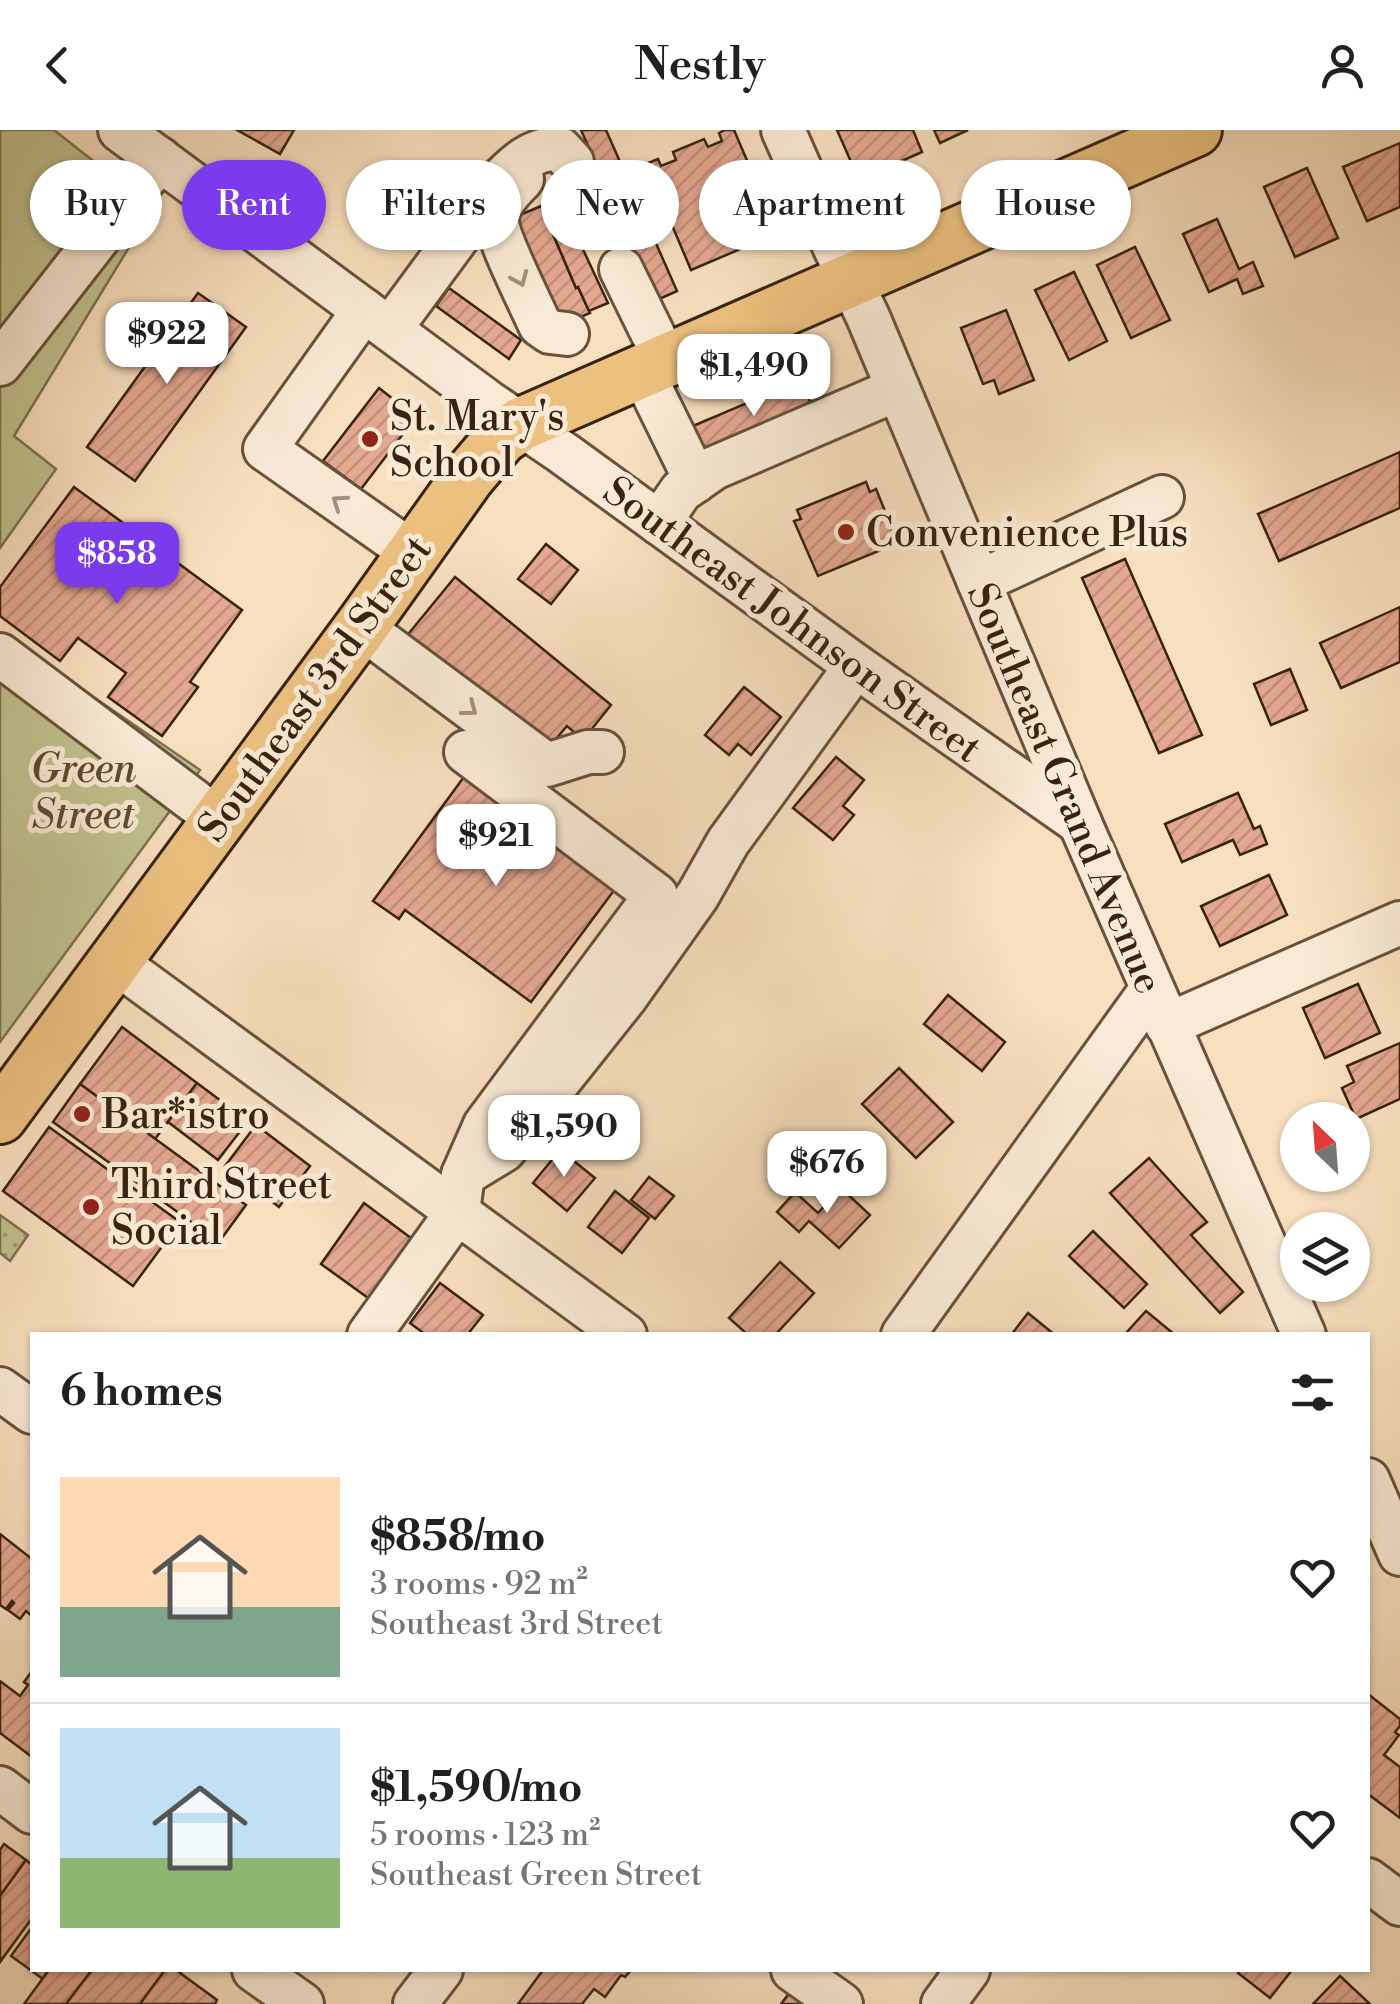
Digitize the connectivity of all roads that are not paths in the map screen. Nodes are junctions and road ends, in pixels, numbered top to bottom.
1 (784, 130) edge
2 (1195, 130) edge
3 (144, 141) edge
4 (622, 269) dead end
5 (850, 280) junction
6 (377, 319) junction
7 (567, 334) dead end
8 (0, 364) edge
9 (654, 366) junction
10 (898, 390) junction
11 (521, 424) junction
12 (696, 481) junction
13 (1162, 497) dead end
14 (660, 523) junction
15 (413, 554) junction
16 (979, 582) junction
17 (361, 626) junction
18 (0, 655) edge
19 (856, 666) junction
20 (466, 752) dead end
21 (602, 752) dead end
22 (218, 819) junction
23 (1080, 824) junction
24 (1400, 923) edge
25 (114, 962) junction
26 (1159, 1008) junction
27 (0, 1117) edge
28 (460, 1193) junction
29 (371, 1332) edge
30 (622, 1332) edge
31 (906, 1332) edge
32 (1303, 1332) edge
33 (0, 1389) edge
34 (30, 1411) edge
35 (1370, 1485) edge
36 (1400, 1554) edge
37 (1370, 1882) edge
38 (1400, 1904) edge
39 (257, 1972) edge
40 (439, 1972) edge
41 (796, 1972) edge
42 (967, 1972) edge
43 (302, 2004) edge
44 (416, 2004) edge
45 (841, 2004) edge
46 (943, 2004) edge

1 - 5 street, Southeast Grand Avenue
2 - 5 main road, Southeast 3rd Street
3 - 6 street, Southeast Johnson Street
3 - 8 street
4 - 9 street
5 - 9 main road, Southeast 3rd Street
5 - 10 street, Southeast Grand Avenue
6 -> 7 street
6 - 11 street, Southeast Johnson Street
15 -> 6 street
9 - 11 main road, Southeast 3rd Street
9 - 12 street
10 - 12 street
10 - 16 street, Southeast Grand Avenue
11 - 14 street, Southeast Johnson Street
11 - 15 main road, Southeast 3rd Street
12 - 14 street
13 - 16 street
14 - 19 street, Southeast Johnson Street
15 - 17 main road, Southeast 3rd Street
16 - 23 street, Southeast Grand Avenue
17 -> 21 street
17 - 22 main road, Southeast 3rd Street
18 - 22 street
19 - 23 street, Southeast Johnson Street
19 - 28 street
20 - 28 street
22 - 25 main road, Southeast 3rd Street
23 - 26 street, Southeast Grand Avenue
24 - 26 street
25 - 27 main road, Southeast 3rd Street
25 - 28 street
26 - 31 street
26 - 32 street, Southeast Grand Avenue
28 - 29 street
28 - 30 street
33 - 34 street
35 - 36 street
37 - 38 street
39 - 43 street
40 - 44 street
41 - 45 street
42 - 46 street

